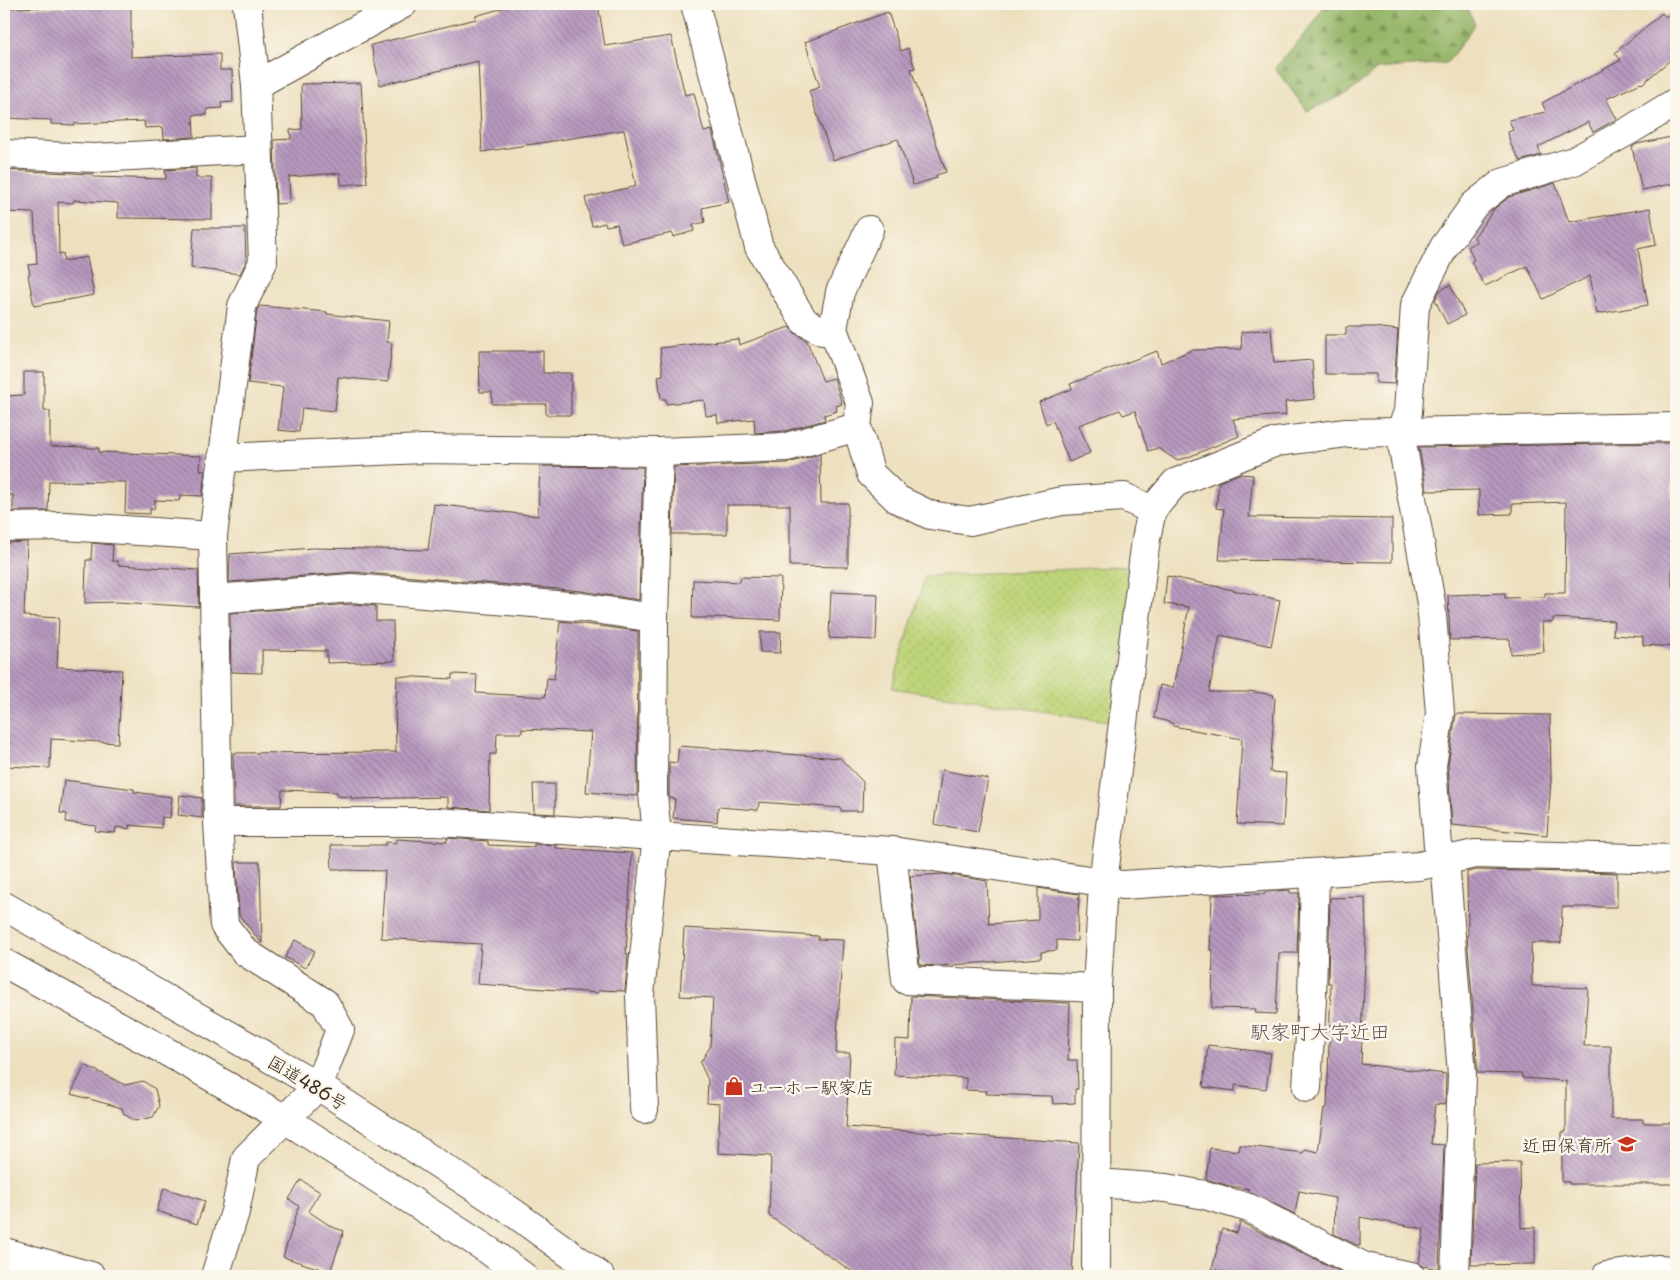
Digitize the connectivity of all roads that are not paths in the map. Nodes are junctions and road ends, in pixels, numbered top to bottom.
1 (247, 4) edge
2 (403, 4) edge
3 (695, 4) edge
4 (256, 85) junction
5 (1676, 102) edge
6 (258, 149) junction
7 (4, 154) edge
8 (869, 230) dead end
9 (834, 329) junction
10 (857, 427) junction
11 (1676, 427) edge
12 (1400, 432) junction
13 (660, 452) junction
14 (222, 458) junction
15 (1152, 510) junction
16 (4, 527) edge
17 (213, 536) junction
18 (214, 599) junction
19 (654, 618) junction
20 (218, 822) junction
21 (657, 835) junction
22 (892, 851) junction
23 (1676, 859) edge
24 (1445, 860) junction
25 (1315, 873) junction
26 (1102, 883) junction
27 (4, 906) edge
28 (4, 962) edge
29 (1097, 988) junction
30 (318, 1086) junction
31 (1306, 1088) dead end
32 (644, 1109) dead end
33 (285, 1120) junction
34 (1097, 1183) junction
35 (4, 1252) edge
36 (1676, 1270) edge
37 (91, 1276) edge
38 (215, 1276) edge
39 (523, 1276) edge
40 (600, 1276) edge
41 (1096, 1276) edge
42 (1411, 1276) edge
43 (1455, 1276) edge
44 (1606, 1276) edge

1 - 4 main road
2 - 4 main road
3 - 9 main road
4 - 6 main road
5 - 12 main road
6 - 7 main road
6 - 14 main road
8 - 9 main road
9 - 10 main road
10 - 13 main road
10 - 15 main road
11 - 12 main road
12 - 15 main road
12 - 24 main road
13 - 14 main road
13 - 19 main road
14 - 17 main road
15 - 26 main road
16 - 17 main road
17 - 18 main road
18 - 19 main road
18 - 20 main road
19 - 21 main road
20 - 21 main road
20 - 30 main road
21 - 22 main road
21 - 32 main road
22 - 26 main road
22 - 29 main road
23 - 24 main road
24 - 25 main road
24 - 43 main road
25 - 26 main road
25 - 31 main road
26 - 29 main road
27 - 30 main road, 国道486号
28 - 33 main road
29 - 34 main road
30 - 33 main road
30 - 40 main road, 国道486号
33 - 38 main road
33 - 39 main road
34 - 41 main road
34 - 42 main road
35 - 37 main road
36 - 44 main road

